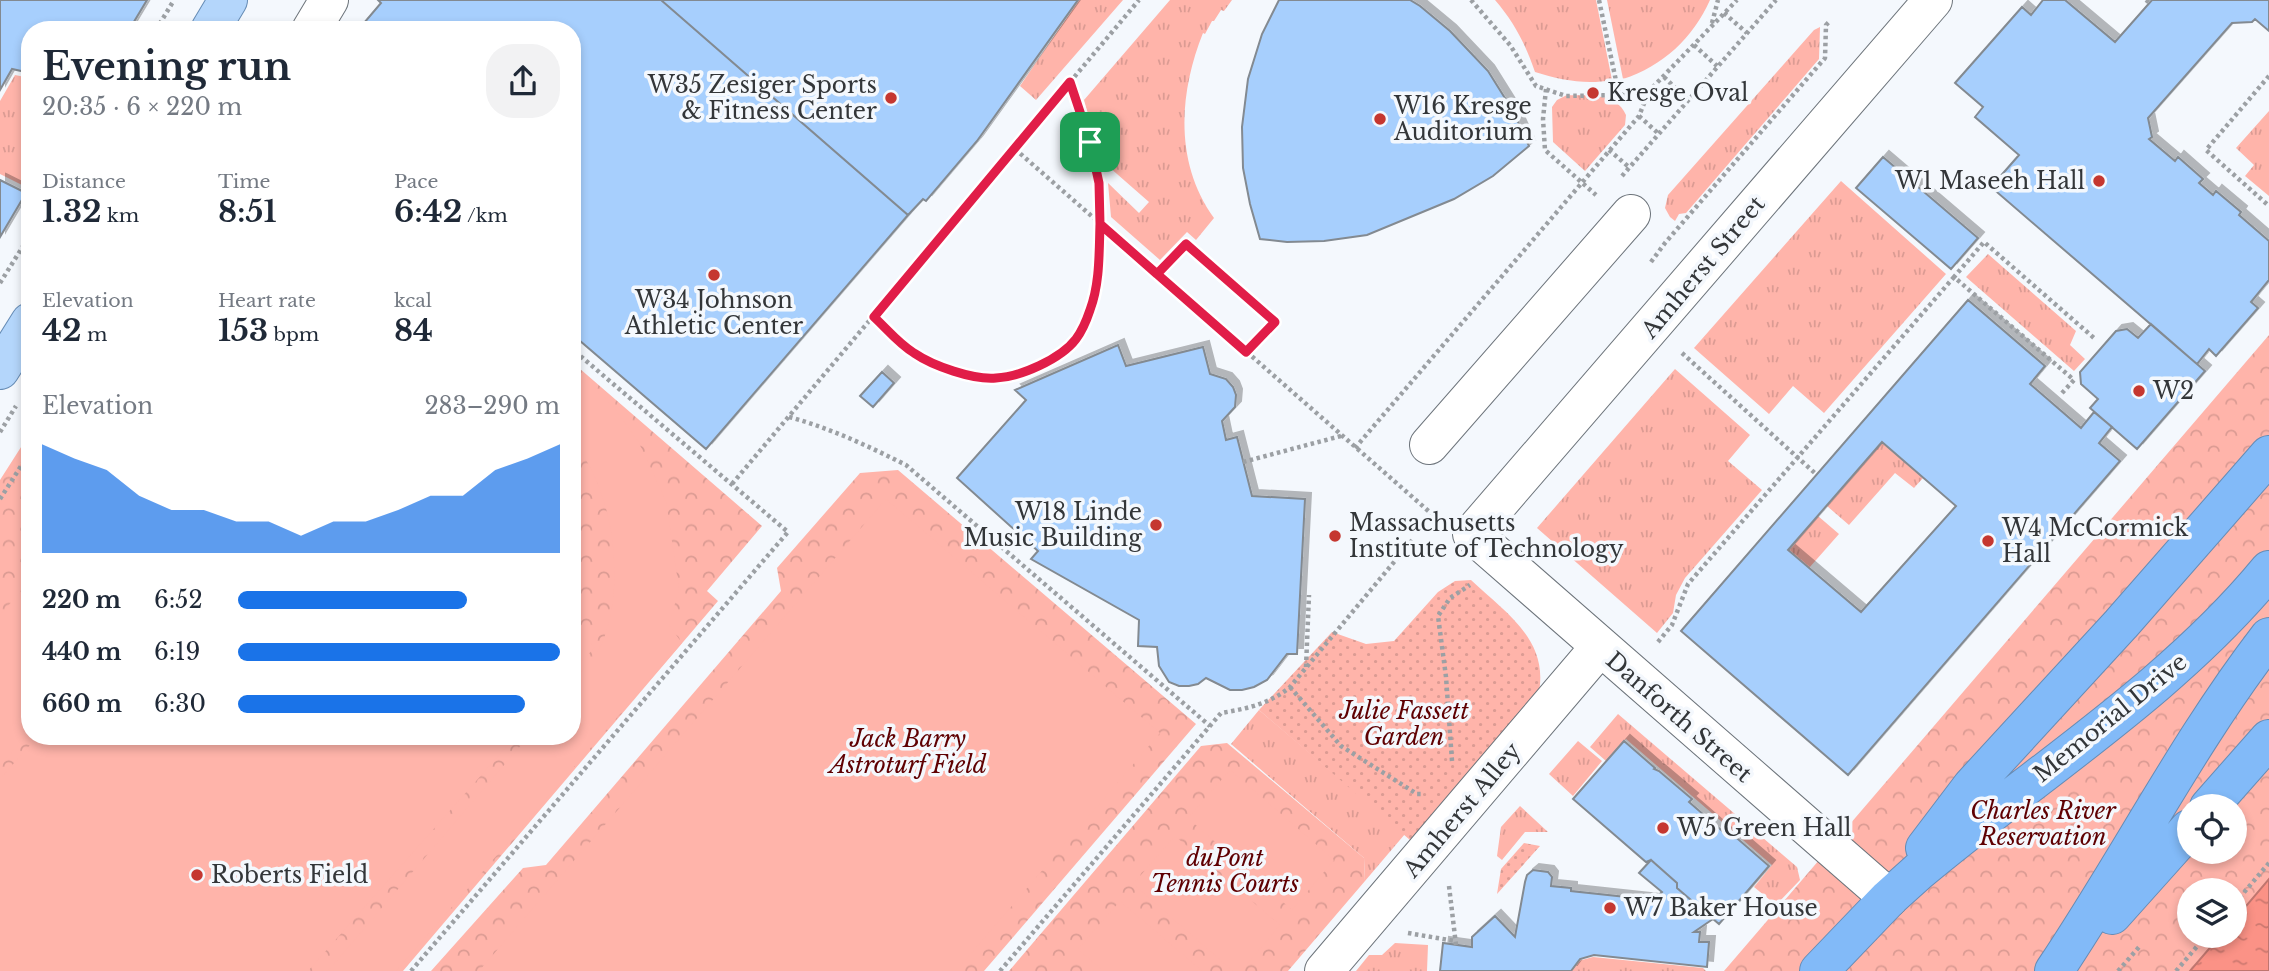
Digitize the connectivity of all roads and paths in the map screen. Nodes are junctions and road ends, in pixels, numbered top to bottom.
1 (174, 0) edge
2 (329, 0) edge
3 (1139, 0) edge
4 (1471, 0) edge
5 (1600, 0) edge
6 (1718, 0) edge
7 (1737, 0) edge
8 (1776, 0) edge
9 (1933, 0) edge
10 (1724, 13) junction
11 (161, 21) edge
12 (316, 21) edge
13 (1829, 22) dead end
14 (1711, 26) junction
15 (1747, 33) junction
16 (1694, 45) junction
17 (1717, 66) junction
18 (2269, 76) edge
19 (1664, 77) junction
20 (1070, 82) junction
21 (1546, 89) junction
22 (1649, 91) junction
23 (1619, 95) junction
24 (1688, 100) junction
25 (1639, 116) junction
26 (1659, 134) junction
27 (1014, 149) junction
28 (1609, 150) junction
29 (1630, 168) junction
30 (1582, 182) junction
31 (1616, 200) junction
32 (2269, 205) edge
33 (1100, 224) junction
34 (21, 249) edge
35 (1651, 262) dead end
36 (1227, 271) dead end
37 (1157, 274) junction
38 (1223, 276) junction
39 (1954, 277) junction
40 (0, 283) edge
41 (874, 317) junction
42 (21, 336) edge
43 (2094, 338) dead end
44 (1246, 352) junction
45 (1682, 353) dead end
46 (581, 357) edge
47 (0, 370) edge
48 (2062, 393) dead end
49 (789, 417) junction
50 (1341, 436) junction
51 (1429, 445) dead end
52 (1355, 448) junction
53 (2269, 456) edge
54 (1796, 457) junction
55 (1243, 462) dead end
56 (21, 466) edge
57 (1817, 475) dead end
58 (732, 484) junction
59 (0, 499) edge
60 (1472, 534) junction
61 (1414, 538) dead end
62 (2269, 569) edge
63 (1470, 585) dead end
64 (1309, 595) dead end
65 (2269, 637) edge
66 (1658, 642) dead end
67 (1599, 648) junction
68 (1306, 668) junction
69 (1290, 687) junction
70 (1210, 726) junction
71 (2269, 739) edge
72 (1453, 767) dead end
73 (2220, 794) edge
74 (1430, 795) dead end
75 (2177, 842) edge
76 (2269, 863) edge
77 (1448, 874) dead end
78 (2247, 889) edge
79 (1889, 898) junction
80 (1400, 932) dead end
81 (2196, 948) edge
82 (411, 971) edge
83 (1000, 971) edge
84 (1324, 971) edge
85 (1819, 971) edge
86 (2054, 971) edge
87 (2062, 971) edge
88 (2176, 971) edge

1 - 11 path
2 - 12 street
3 - 20 path
4 - 21 path
5 - 23 path
6 - 14 path
7 - 10 path
8 - 15 path
9 - 60 street, Amherst Street
10 - 14 path
10 - 15 path
13 - 35 path
14 - 16 path
15 - 17 path
16 - 17 path
16 - 19 path
17 - 24 path
18 - 32 path
19 - 22 path
19 - 24 path
20 - 27 path
20 - 33 path
21 - 23 path
21 - 30 path
22 - 23 path
22 - 25 path
24 - 26 path
25 - 26 path
25 - 28 path
26 - 29 path
27 - 33 path
27 - 41 path
28 - 29 path
28 - 30 path
29 - 31 path
30 - 31 path
30 - 52 path
31 - 51 street
33 - 37 path
33 - 41 path
34 - 40 path
36 - 38 path
37 - 38 path
37 - 44 path
38 - 44 path
39 - 43 path
39 - 48 path
39 - 54 path
41 - 49 path
42 - 47 main road
44 - 50 path
45 - 54 path
46 - 58 path
49 - 58 path
49 - 70 path
50 - 52 path
50 - 55 path
52 - 60 path
53 - 79 highway
54 - 57 path
54 - 66 path
56 - 59 path
58 - 82 path
60 - 67 street, Danforth Street
61 - 68 path
62 - 79 highway, Memorial Drive
63 - 72 path
64 - 68 path
65 - 86 highway
67 - 79 street, Danforth Street
67 - 84 street, Amherst Alley
68 - 69 path
69 - 70 path
69 - 74 path
70 - 83 path
71 - 73 highway
75 - 87 highway
76 - 78 path
77 - 80 path
79 - 85 highway, Memorial Drive
81 - 88 path

